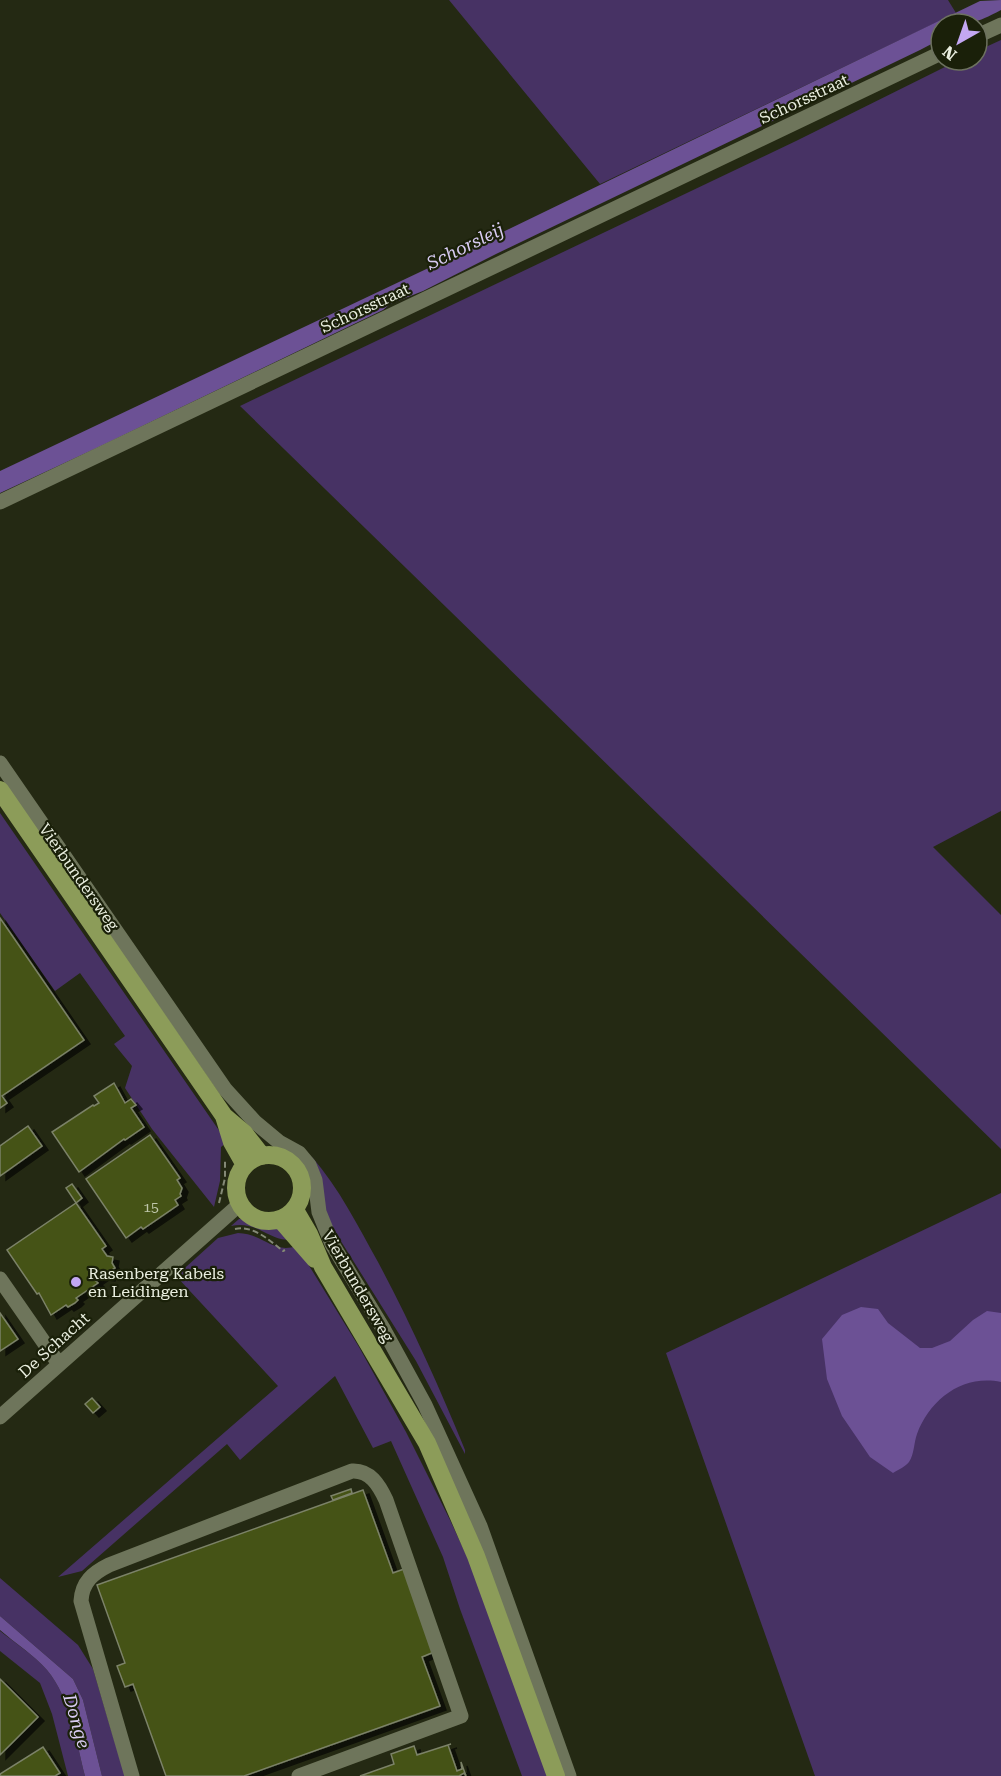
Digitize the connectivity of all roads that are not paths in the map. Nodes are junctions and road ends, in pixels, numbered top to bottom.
1 (929, 59) edge
2 (0, 502) edge
3 (0, 763) edge
4 (0, 790) edge
5 (75, 886) junction
6 (224, 1116) junction
7 (262, 1156) junction
8 (245, 1165) junction
9 (240, 1204) junction
10 (288, 1215) junction
11 (0, 1279) edge
12 (59, 1365) junction
13 (0, 1417) edge
14 (533, 1694) junction
15 (132, 1776) edge
16 (299, 1776) edge
17 (556, 1776) edge
18 (569, 1776) edge

1 - 2 street, Schorsstraat
3 - 5 street, Vierbundersweg
4 - 5 main road, Vierbundersweg
5 - 6 main road, Vierbundersweg
5 - 14 street, Vierbundersweg
6 - 7 main road, Vierbundersweg
6 - 8 main road, Vierbundersweg
7 - 8 main road
7 - 10 main road
8 - 9 main road
9 - 10 main road
9 - 12 street, De Schacht
10 - 14 main road, Vierbundersweg
11 - 12 street
12 - 13 street, De Schacht
14 - 17 main road, Vierbundersweg
14 - 18 street, Vierbundersweg
15 - 16 street

